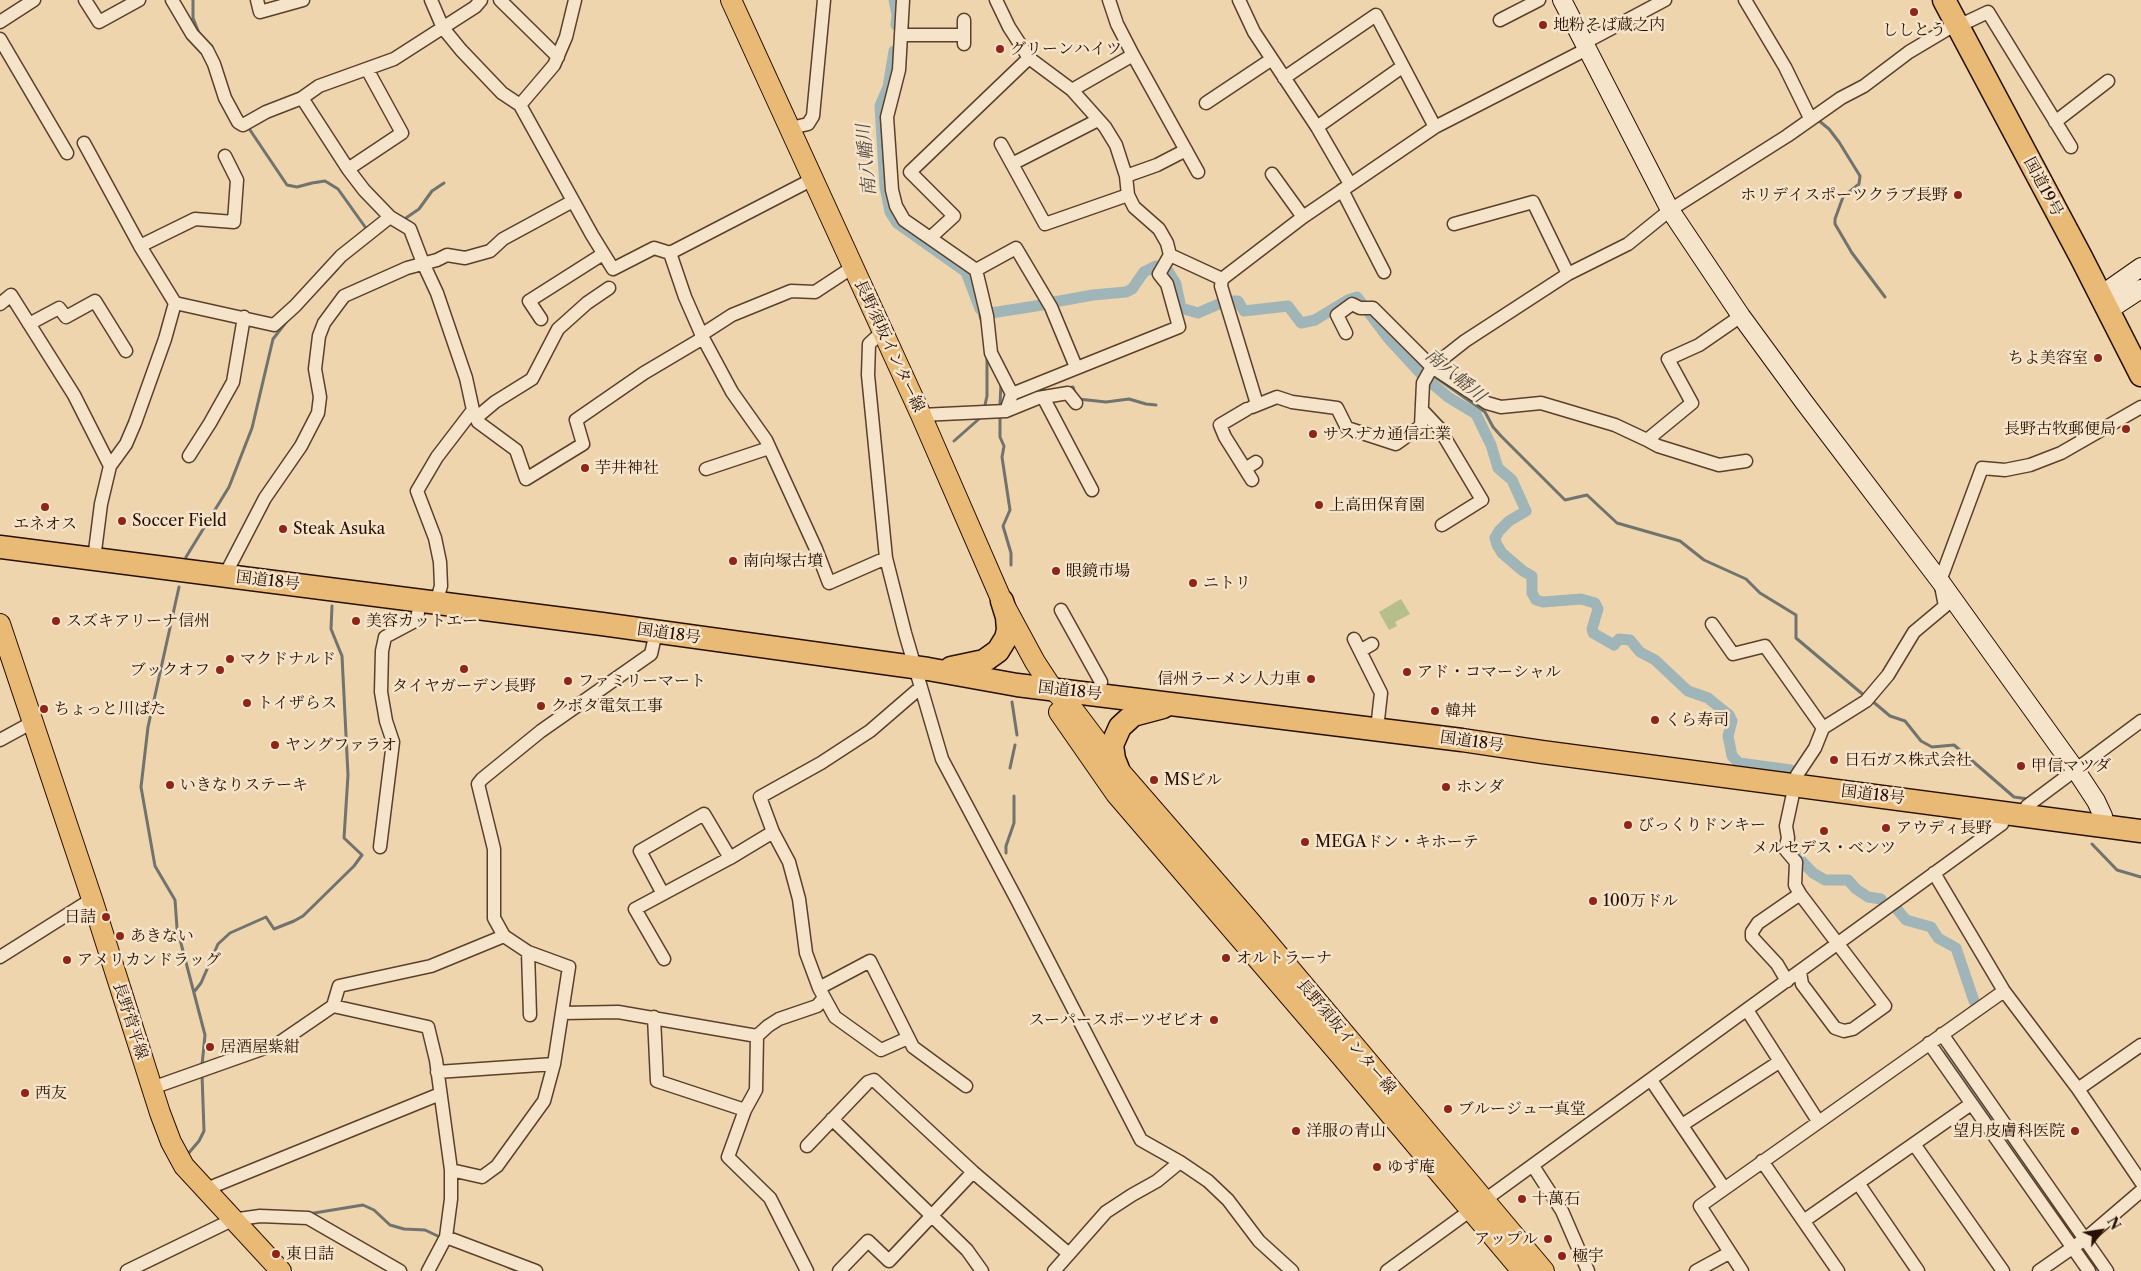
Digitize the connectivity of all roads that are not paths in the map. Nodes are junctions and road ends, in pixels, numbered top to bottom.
1 (34, 0) edge
2 (85, 0) edge
3 (139, 0) edge
4 (172, 0) edge
5 (257, 0) edge
6 (303, 0) edge
7 (431, 0) edge
8 (481, 0) edge
9 (500, 0) edge
10 (575, 0) edge
11 (731, 0) edge
12 (824, 0) edge
13 (903, 0) edge
14 (996, 0) edge
15 (1109, 0) edge
16 (1239, 0) edge
17 (1539, 0) edge
18 (1562, 0) edge
19 (1665, 0) edge
20 (1745, 0) edge
21 (1944, 0) edge
22 (964, 20) dead end
23 (1500, 20) dead end
24 (0, 22) edge
25 (1956, 24) junction
26 (443, 28) junction
27 (902, 36) junction
28 (0, 39) edge
29 (1585, 46) junction
30 (1133, 55) junction
31 (558, 58) junction
32 (1029, 58) junction
33 (1272, 59) junction
34 (1402, 67) junction
35 (366, 69) junction
36 (1284, 78) junction
37 (2108, 81) dead end
38 (1072, 90) junction
39 (302, 98) junction
40 (1206, 103) dead end
41 (520, 105) junction
42 (1810, 118) junction
43 (1098, 120) junction
44 (2055, 122) junction
45 (1317, 127) junction
46 (1435, 127) junction
47 (791, 128) junction
48 (84, 143) dead end
49 (1001, 144) dead end
50 (2070, 147) dead end
51 (1186, 150) junction
52 (67, 153) dead end
53 (225, 156) dead end
54 (1012, 164) junction
55 (348, 169) junction
56 (1198, 172) dead end
57 (1272, 174) dead end
58 (1126, 176) junction
59 (813, 179) junction
60 (1346, 187) junction
61 (1128, 195) junction
62 (573, 201) junction
63 (1670, 210) junction
64 (390, 217) junction
65 (1303, 217) junction
66 (1454, 224) dead end
67 (930, 238) junction
68 (140, 246) junction
69 (670, 252) junction
70 (603, 254) junction
71 (1170, 255) junction
72 (423, 263) junction
73 (853, 267) junction
74 (2141, 267) edge
75 (976, 270) junction
76 (1384, 272) dead end
77 (1568, 274) junction
78 (1222, 279) junction
79 (610, 288) dead end
80 (2141, 289) edge
81 (2105, 302) junction
82 (175, 303) junction
83 (0, 304) edge
84 (1741, 316) junction
85 (244, 317) junction
86 (541, 319) dead end
87 (29, 324) junction
88 (883, 331) junction
89 (1346, 333) dead end
90 (702, 336) junction
91 (126, 351) dead end
92 (1076, 367) junction
93 (1429, 372) junction
94 (2141, 375) edge
95 (1012, 394) junction
96 (1043, 397) junction
97 (1076, 403) dead end
98 (1252, 407) junction
99 (2141, 407) edge
100 (1006, 411) junction
101 (1422, 411) junction
102 (474, 414) junction
103 (921, 415) junction
104 (1647, 440) junction
105 (769, 448) junction
106 (189, 456) dead end
107 (1746, 461) dead end
108 (110, 466) junction
109 (706, 469) dead end
110 (1252, 480) dead end
111 (1092, 490) dead end
112 (1442, 525) dead end
113 (0, 547) edge
114 (886, 558) junction
115 (94, 559) junction
116 (225, 575) junction
117 (1940, 581) junction
118 (1002, 601) junction
119 (427, 608) junction
120 (1061, 610) dead end
121 (0, 624) edge
122 (1712, 624) dead end
123 (656, 632) junction
124 (1354, 639) dead end
125 (1372, 644) dead end
126 (1360, 651) junction
127 (922, 674) junction
128 (1101, 682) dead end
129 (1052, 688) junction
130 (1184, 705) junction
131 (2141, 721) edge
132 (33, 722) junction
133 (1823, 728) junction
134 (1377, 729) junction
135 (0, 740) edge
136 (1118, 769) junction
137 (2075, 769) junction
138 (1794, 785) junction
139 (2003, 812) junction
140 (2026, 815) junction
141 (2103, 825) junction
142 (2141, 831) edge
143 (773, 832) junction
144 (380, 848) dead end
145 (730, 858) junction
146 (1934, 873) junction
147 (663, 894) junction
148 (1800, 894) junction
149 (92, 899) junction
150 (504, 936) junction
151 (1837, 945) junction
152 (528, 952) junction
153 (0, 957) edge
154 (664, 960) dead end
155 (1800, 972) junction
156 (1788, 980) junction
157 (2004, 991) junction
158 (822, 993) junction
159 (333, 1006) junction
160 (1747, 1010) junction
161 (562, 1013) junction
162 (530, 1015) dead end
163 (654, 1017) junction
164 (1942, 1034) junction
165 (757, 1036) junction
166 (908, 1038) junction
167 (1929, 1043) junction
168 (2141, 1045) edge
169 (1780, 1062) junction
170 (554, 1064) junction
171 (438, 1072) junction
172 (1651, 1080) junction
173 (966, 1086) dead end
174 (152, 1088) junction
175 (2078, 1089) junction
176 (440, 1094) junction
177 (1971, 1104) junction
178 (745, 1110) junction
179 (832, 1119) junction
180 (1818, 1121) junction
181 (1682, 1125) junction
182 (1914, 1144) junction
183 (806, 1146) dead end
184 (1762, 1161) junction
185 (1180, 1162) junction
186 (1533, 1166) junction
187 (451, 1170) junction
188 (973, 1172) junction
189 (2141, 1182) edge
190 (1858, 1183) junction
191 (1724, 1188) junction
192 (204, 1190) junction
193 (2141, 1191) edge
194 (1478, 1206) junction
195 (933, 1215) junction
196 (232, 1220) junction
197 (1805, 1220) junction
198 (446, 1237) junction
199 (2084, 1239) junction
200 (2072, 1248) junction
201 (1730, 1253) junction
202 (1069, 1254) junction
203 (127, 1271) edge
204 (281, 1271) edge
205 (400, 1271) edge
206 (428, 1271) edge
207 (536, 1271) edge
208 (807, 1271) edge
209 (838, 1271) edge
210 (982, 1271) edge
211 (1054, 1271) edge
212 (1292, 1271) edge
213 (1387, 1271) edge
214 (1522, 1271) edge
215 (1544, 1271) edge
216 (1588, 1271) edge
217 (1696, 1271) edge
218 (1742, 1271) edge
219 (1838, 1271) edge
220 (1918, 1271) edge
221 (2003, 1271) edge
222 (2039, 1271) edge
223 (2089, 1271) edge
224 (2107, 1271) edge

1 - 24 street
2 - 3 street
4 - 39 street
5 - 6 street
7 - 26 street
8 - 26 street
9 - 31 street
10 - 31 street
11 - 47 main road, 長野須坂インター線
12 - 47 street
13 - 27 street
14 - 32 street
15 - 30 street
16 - 33 street
17 - 23 street
18 - 29 street
19 - 29 street
20 - 42 street
21 - 25 highway, 国道19号
22 - 27 street
25 - 42 street
25 - 44 street
25 - 81 highway, 国道19号
26 - 35 street
26 - 41 street
27 - 67 street
28 - 52 street
29 - 46 street
29 - 63 street
30 - 38 street
30 - 51 street
31 - 41 street
32 - 38 street
32 - 67 street
33 - 36 street
33 - 40 street
34 - 36 street
34 - 45 street
34 - 46 street
35 - 39 street
35 - 55 street
36 - 45 street
37 - 44 street
38 - 43 street
39 - 55 street
41 - 62 street
42 - 63 street
43 - 54 street
43 - 58 street
44 - 50 street
45 - 60 street
46 - 60 street
47 - 59 main road, 長野須坂インター線
48 - 68 street
49 - 54 street
51 - 56 street
51 - 58 street
53 - 68 street
54 - 61 street
55 - 64 street
57 - 65 street
58 - 61 street
59 - 69 street
59 - 73 main road, 長野須坂インター線
60 - 65 street
60 - 76 street
61 - 71 street
62 - 70 street
62 - 72 street
63 - 77 street
63 - 84 street
64 - 72 street
64 - 85 street
65 - 78 street
66 - 77 street
67 - 75 street
68 - 82 street
69 - 70 street
69 - 90 street
70 - 86 street
71 - 78 street
71 - 92 street
72 - 102 street
72 - 116 street
73 - 88 main road, 長野須坂インター線
73 - 90 street
74 - 81 street
75 - 92 street
75 - 95 street
77 - 93 street
78 - 98 street
79 - 102 street
80 - 81 street
81 - 94 highway, 国道19号
82 - 85 street
82 - 108 street
83 - 87 street
84 - 104 street
84 - 117 street
85 - 106 street
87 - 91 street
87 - 108 street
88 - 103 main road, 長野須坂インター線
88 - 114 street
89 - 93 street
90 - 102 street
90 - 105 street
92 - 95 street
93 - 101 street
93 - 104 street
95 - 100 street
96 - 97 street
96 - 100 street
96 - 111 street
98 - 101 street
98 - 110 street
99 - 117 street
100 - 103 street
101 - 112 street
102 - 119 street
103 - 118 main road, 長野須坂インター線
104 - 107 street
105 - 109 street
105 - 114 street
108 - 115 street
113 - 115 highway, 国道18号
114 - 127 street
115 - 116 highway, 国道18号
116 - 119 highway, 国道18号
117 - 133 street
117 - 137 street
118 - 127 highway
118 - 129 main road, 長野須坂インター線
119 - 123 highway, 国道18号
119 - 144 street
120 - 128 street
121 - 132 main road, 長野菅平線
122 - 133 street
123 - 127 highway, 国道18号
123 - 150 street
124 - 126 street
125 - 126 street
126 - 134 street
127 - 129 highway, 国道18号
127 - 143 street
127 - 185 street
129 - 130 highway, 国道18号
129 - 136 main road, 長野須坂インター線
129 - 194 main road, 長野須坂インター線
130 - 134 highway, 国道18号
130 - 136 highway
131 - 137 street
132 - 135 street
132 - 149 main road, 長野菅平線
133 - 138 street
134 - 138 highway, 国道18号
136 - 194 main road, 長野須坂インター線
137 - 140 street
137 - 141 street
138 - 139 highway, 国道18号
138 - 148 street
139 - 140 highway, 国道18号
139 - 146 street
140 - 141 highway, 国道18号
141 - 142 highway, 国道18号
143 - 145 street
143 - 158 street
145 - 147 street
145 - 147 street
146 - 151 street
146 - 157 street
147 - 154 street
148 - 151 street
148 - 156 street
149 - 153 street
149 - 174 main road, 長野菅平線
150 - 152 street
150 - 159 street
151 - 155 street
151 - 155 street
152 - 161 street
152 - 162 street
155 - 156 street
156 - 160 street
157 - 164 street
157 - 175 street
158 - 165 street
158 - 166 street
158 - 166 street
159 - 171 street
159 - 174 street
160 - 169 street
160 - 172 street
161 - 163 street
161 - 170 street
163 - 165 street
163 - 178 street
164 - 167 street
164 - 199 street
165 - 178 street
166 - 173 street
167 - 177 street
167 - 180 street
168 - 175 street
169 - 180 street
169 - 181 street
170 - 171 street
170 - 187 street
171 - 176 street
172 - 181 street
172 - 186 street
174 - 192 main road, 長野菅平線
175 - 189 street
176 - 187 street
176 - 192 street
177 - 182 street
177 - 200 street
178 - 208 street
179 - 183 street
179 - 188 street
179 - 195 street
180 - 184 street
181 - 191 street
182 - 190 street
182 - 221 street
184 - 191 street
184 - 197 street
185 - 202 street
185 - 212 street
186 - 194 street
186 - 216 street
187 - 198 street
188 - 195 street
188 - 202 street
190 - 197 street
190 - 220 street
191 - 201 street
192 - 196 main road, 長野菅平線
193 - 199 street
194 - 213 street
194 - 214 main road, 長野須坂インター線
194 - 215 main road, 長野須坂インター線
195 - 209 street
195 - 210 street
196 - 203 street
196 - 204 main road, 長野菅平線
196 - 205 street
197 - 219 street
198 - 206 street
198 - 207 street
199 - 200 street
199 - 224 street
200 - 222 street
200 - 223 street
201 - 217 street
201 - 218 street
202 - 211 street

